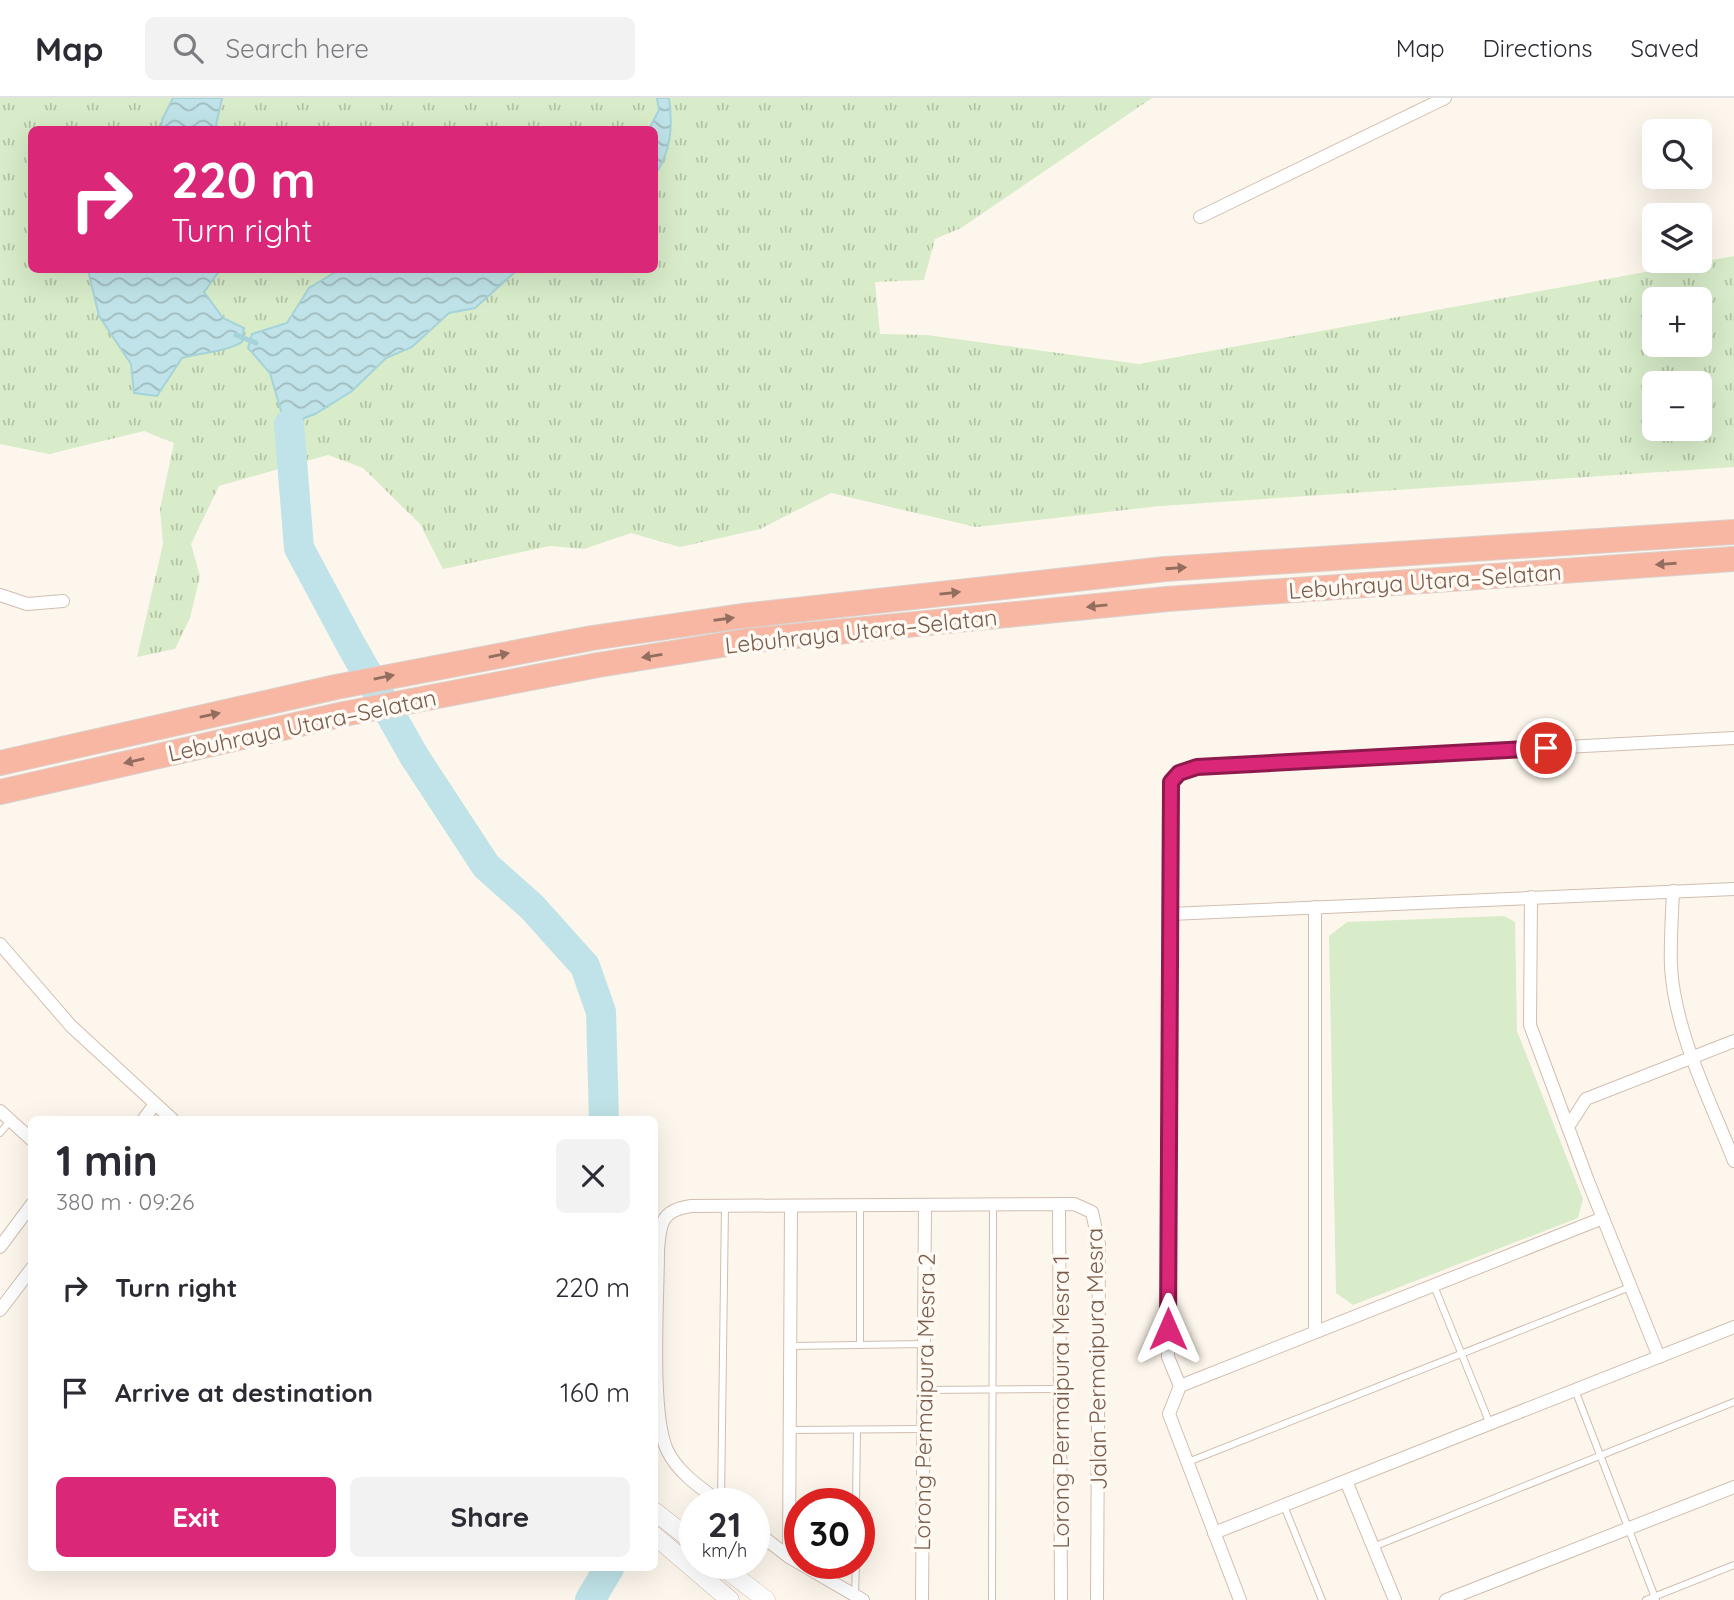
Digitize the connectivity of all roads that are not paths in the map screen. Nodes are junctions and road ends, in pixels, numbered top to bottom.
1 (1445, 98) edge
2 (1200, 217) dead end
3 (1734, 532) edge
4 (1734, 559) edge
5 (0, 595) edge
6 (63, 601) dead end
7 (1734, 738) edge
8 (0, 764) edge
9 (0, 792) edge
10 (1734, 888) edge
11 (1673, 891) junction
12 (1531, 897) junction
13 (1315, 907) junction
14 (1170, 914) junction
15 (0, 944) edge
16 (1734, 1041) edge
17 (1693, 1057) junction
18 (155, 1104) junction
19 (5, 1116) edge
20 (146, 1116) edge
21 (168, 1116) edge
22 (1568, 1127) junction
23 (0, 1133) edge
24 (28, 1136) edge
25 (1734, 1161) edge
26 (993, 1204) junction
27 (1059, 1204) junction
28 (860, 1205) junction
29 (925, 1205) junction
30 (725, 1206) junction
31 (791, 1206) junction
32 (28, 1209) edge
33 (1603, 1218) junction
34 (0, 1247) edge
35 (28, 1273) edge
36 (1434, 1286) junction
37 (1631, 1287) junction
38 (0, 1310) edge
39 (1734, 1327) edge
40 (1315, 1332) junction
41 (924, 1344) junction
42 (860, 1345) junction
43 (790, 1346) junction
44 (1461, 1353) junction
45 (1659, 1357) junction
46 (1180, 1386) junction
47 (995, 1389) junction
48 (1060, 1389) junction
49 (924, 1390) junction
50 (1575, 1390) junction
51 (1734, 1402) edge
52 (1490, 1424) junction
53 (923, 1429) junction
54 (790, 1430) junction
55 (857, 1430) junction
56 (1600, 1456) junction
57 (1186, 1462) junction
58 (1346, 1481) junction
59 (702, 1488) edge
60 (721, 1488) edge
61 (790, 1488) edge
62 (856, 1488) edge
63 (1734, 1488) edge
64 (1284, 1506) junction
65 (658, 1514) edge
66 (1628, 1529) junction
67 (679, 1530) edge
68 (1214, 1533) junction
69 (661, 1540) edge
70 (770, 1542) edge
71 (1373, 1547) junction
72 (784, 1553) edge
73 (1734, 1565) edge
74 (739, 1579) edge
75 (827, 1579) edge
76 (857, 1579) edge
77 (859, 1598) edge
78 (1655, 1598) edge
79 (730, 1600) edge
80 (766, 1600) edge
81 (922, 1600) edge
82 (992, 1600) edge
83 (1061, 1600) edge
84 (1097, 1600) edge
85 (1240, 1600) edge
86 (1322, 1600) edge
87 (1395, 1600) edge
88 (1446, 1600) edge
89 (1646, 1600) edge

1 - 2 street
8 -> 3 highway, Lebuhraya Utara–Selatan
4 -> 9 highway, Lebuhraya Utara–Selatan
5 - 6 street
7 - 14 street
10 - 11 street
11 - 12 street
11 - 17 street
12 - 13 street
12 - 22 street
13 - 14 street
13 - 40 street
14 - 46 street
15 - 18 street
16 - 17 street
17 - 22 street
17 - 25 street
18 - 20 street
18 - 21 street
19 - 23 lane
19 - 24 street
22 - 33 street
26 - 27 street, Jalan Permaipura Mesra
26 - 29 street, Jalan Permaipura Mesra
26 - 47 lane
27 - 48 street, Lorong Permaipura Mesra 1
27 - 84 street, Jalan Permaipura Mesra
28 - 29 street, Jalan Permaipura Mesra
28 - 31 street, Jalan Permaipura Mesra
28 - 42 lane
29 - 41 street, Lorong Permaipura Mesra 2
30 - 31 street, Jalan Permaipura Mesra
30 - 59 street, Jalan Permaipura Mesra
30 - 60 lane
31 - 43 street
32 - 34 street
33 - 36 street
33 - 37 street
35 - 38 street
36 - 40 street
36 - 44 lane
37 - 44 lane
37 - 45 street
39 - 45 street
40 - 46 street
41 - 42 lane
41 - 49 street, Lorong Permaipura Mesra 2
42 - 43 lane
43 - 54 street
44 - 52 lane
44 - 57 lane
45 - 50 street
46 - 57 street
47 - 48 lane
47 - 49 lane
47 - 82 lane
48 - 83 street, Lorong Permaipura Mesra 1
49 - 53 street, Lorong Permaipura Mesra 2
50 - 52 street
50 - 56 lane
51 - 56 lane
52 - 58 street
53 - 55 lane
53 - 81 street, Lorong Permaipura Mesra 2
54 - 55 lane
54 - 61 street
55 - 62 lane
56 - 66 lane
56 - 71 lane
57 - 68 street
58 - 64 street
58 - 71 street
63 - 66 street
64 - 68 street
64 - 86 lane
65 - 67 main road
66 - 78 lane
66 - 88 street
68 - 85 street
69 - 79 main road
70 - 72 street
71 - 87 street
73 - 78 lane
74 - 80 main road
75 - 77 street
76 - 77 lane
78 - 89 lane

